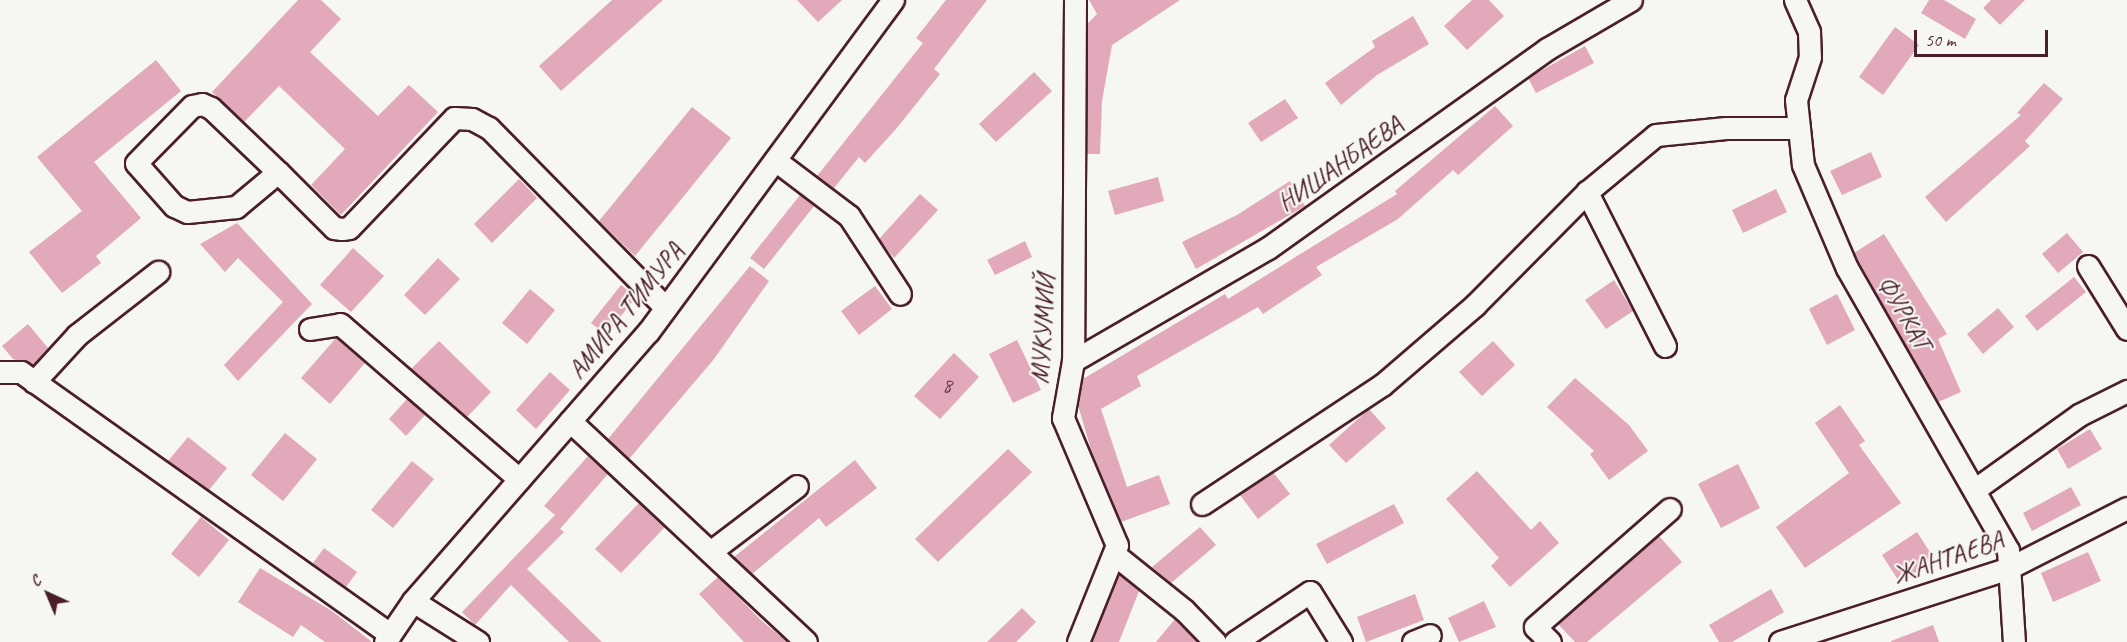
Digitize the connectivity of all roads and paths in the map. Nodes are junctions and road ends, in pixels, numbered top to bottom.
1 (893, 0) edge
2 (1076, 0) edge
3 (1631, 0) edge
4 (1795, 0) edge
5 (1799, 128) junction
6 (775, 160) junction
7 (278, 172) junction
8 (1587, 192) junction
9 (2088, 266) dead end
10 (158, 272) dead end
11 (900, 294) dead end
12 (666, 308) junction
13 (310, 329) dead end
14 (2127, 329) edge
15 (1665, 346) dead end
16 (1072, 361) junction
17 (0, 372) edge
18 (34, 382) junction
19 (2127, 391) edge
20 (570, 421) junction
21 (519, 479) junction
22 (797, 486) dead end
23 (1974, 490) junction
24 (1202, 504) dead end
25 (2127, 508) edge
26 (1670, 509) dead end
27 (710, 552) junction
28 (1114, 554) junction
29 (2009, 568) junction
30 (413, 601) junction
31 (387, 638) edge
32 (478, 642) edge
33 (806, 642) edge
34 (1078, 642) edge
35 (1215, 642) edge
36 (1235, 642) edge
37 (1341, 642) edge
38 (1550, 642) edge
39 (1780, 642) edge
40 (2014, 642) edge

1 - 6 street, АМИРА ТИМУРА
2 - 16 street, МУКУМИЙ
3 - 16 street, НИШАНБАЕВА
4 - 5 street, ФУРКАТ
5 - 8 street
5 - 23 street, ФУРКАТ
6 - 11 street
6 - 12 street, АМИРА ТИМУРА
7 - 7 street
7 - 12 street
8 - 15 street
8 - 24 street
9 - 14 street
10 - 18 street
12 - 20 street, АМИРА ТИМУРА
13 - 21 street
16 - 28 street, МУКУМИЙ
17 - 18 street
18 - 31 street
19 - 23 street
20 - 21 street, АМИРА ТИМУРА
20 - 27 street
21 - 30 street, АМИРА ТИМУРА
22 - 27 street
23 - 29 street, ФУРКАТ
25 - 29 street, ЖАНТАЕВА
26 - 38 street
27 - 33 street
28 - 34 street
28 - 35 street
29 - 39 street, ЖАНТАЕВА
29 - 40 street, ФУРКАТ
30 - 31 street, АМИРА ТИМУРА
30 - 32 street
36 - 37 street

